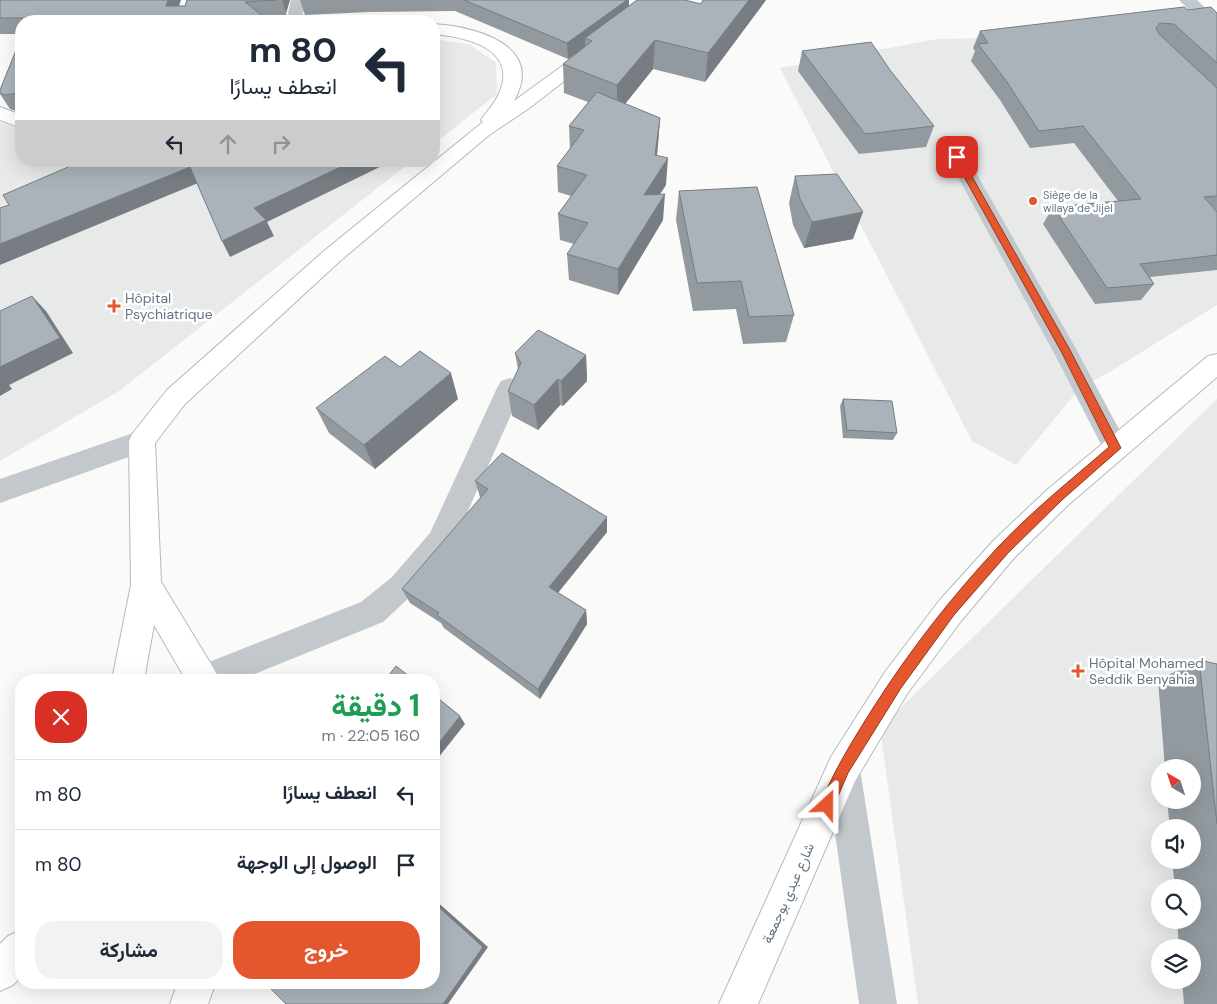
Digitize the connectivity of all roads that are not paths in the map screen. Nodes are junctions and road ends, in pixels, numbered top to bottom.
1 (1215, 1) edge
2 (1189, 2) edge
3 (1217, 28) edge
4 (440, 30) edge
5 (608, 41) edge
6 (0, 113) edge
7 (15, 119) edge
8 (482, 131) junction
9 (957, 157) dead end
10 (440, 166) edge
11 (439, 167) edge
12 (1217, 363) edge
13 (510, 388) edge
14 (142, 442) junction
15 (1116, 448) junction
16 (0, 491) edge
17 (146, 585) junction
18 (129, 674) edge
19 (198, 674) edge
20 (217, 674) edge
21 (843, 768) junction
22 (15, 956) edge
23 (0, 972) edge
24 (194, 989) edge
25 (189, 1004) edge
26 (738, 1004) edge
27 (878, 1004) edge

1 - 2 street
2 - 3 street
4 - 8 main road
5 - 8 main road
6 - 7 main road
8 - 10 main road
9 - 15 street
11 - 14 main road
12 - 15 main road, شارع عبدي بوجمعة
13 - 20 street
14 - 16 street
14 - 17 main road
15 - 21 main road, شارع عبدي بوجمعة
17 - 18 main road
17 - 19 main road
21 - 26 main road, شارع عبدي بوجمعة
21 - 27 street
22 - 23 main road
24 - 25 main road

